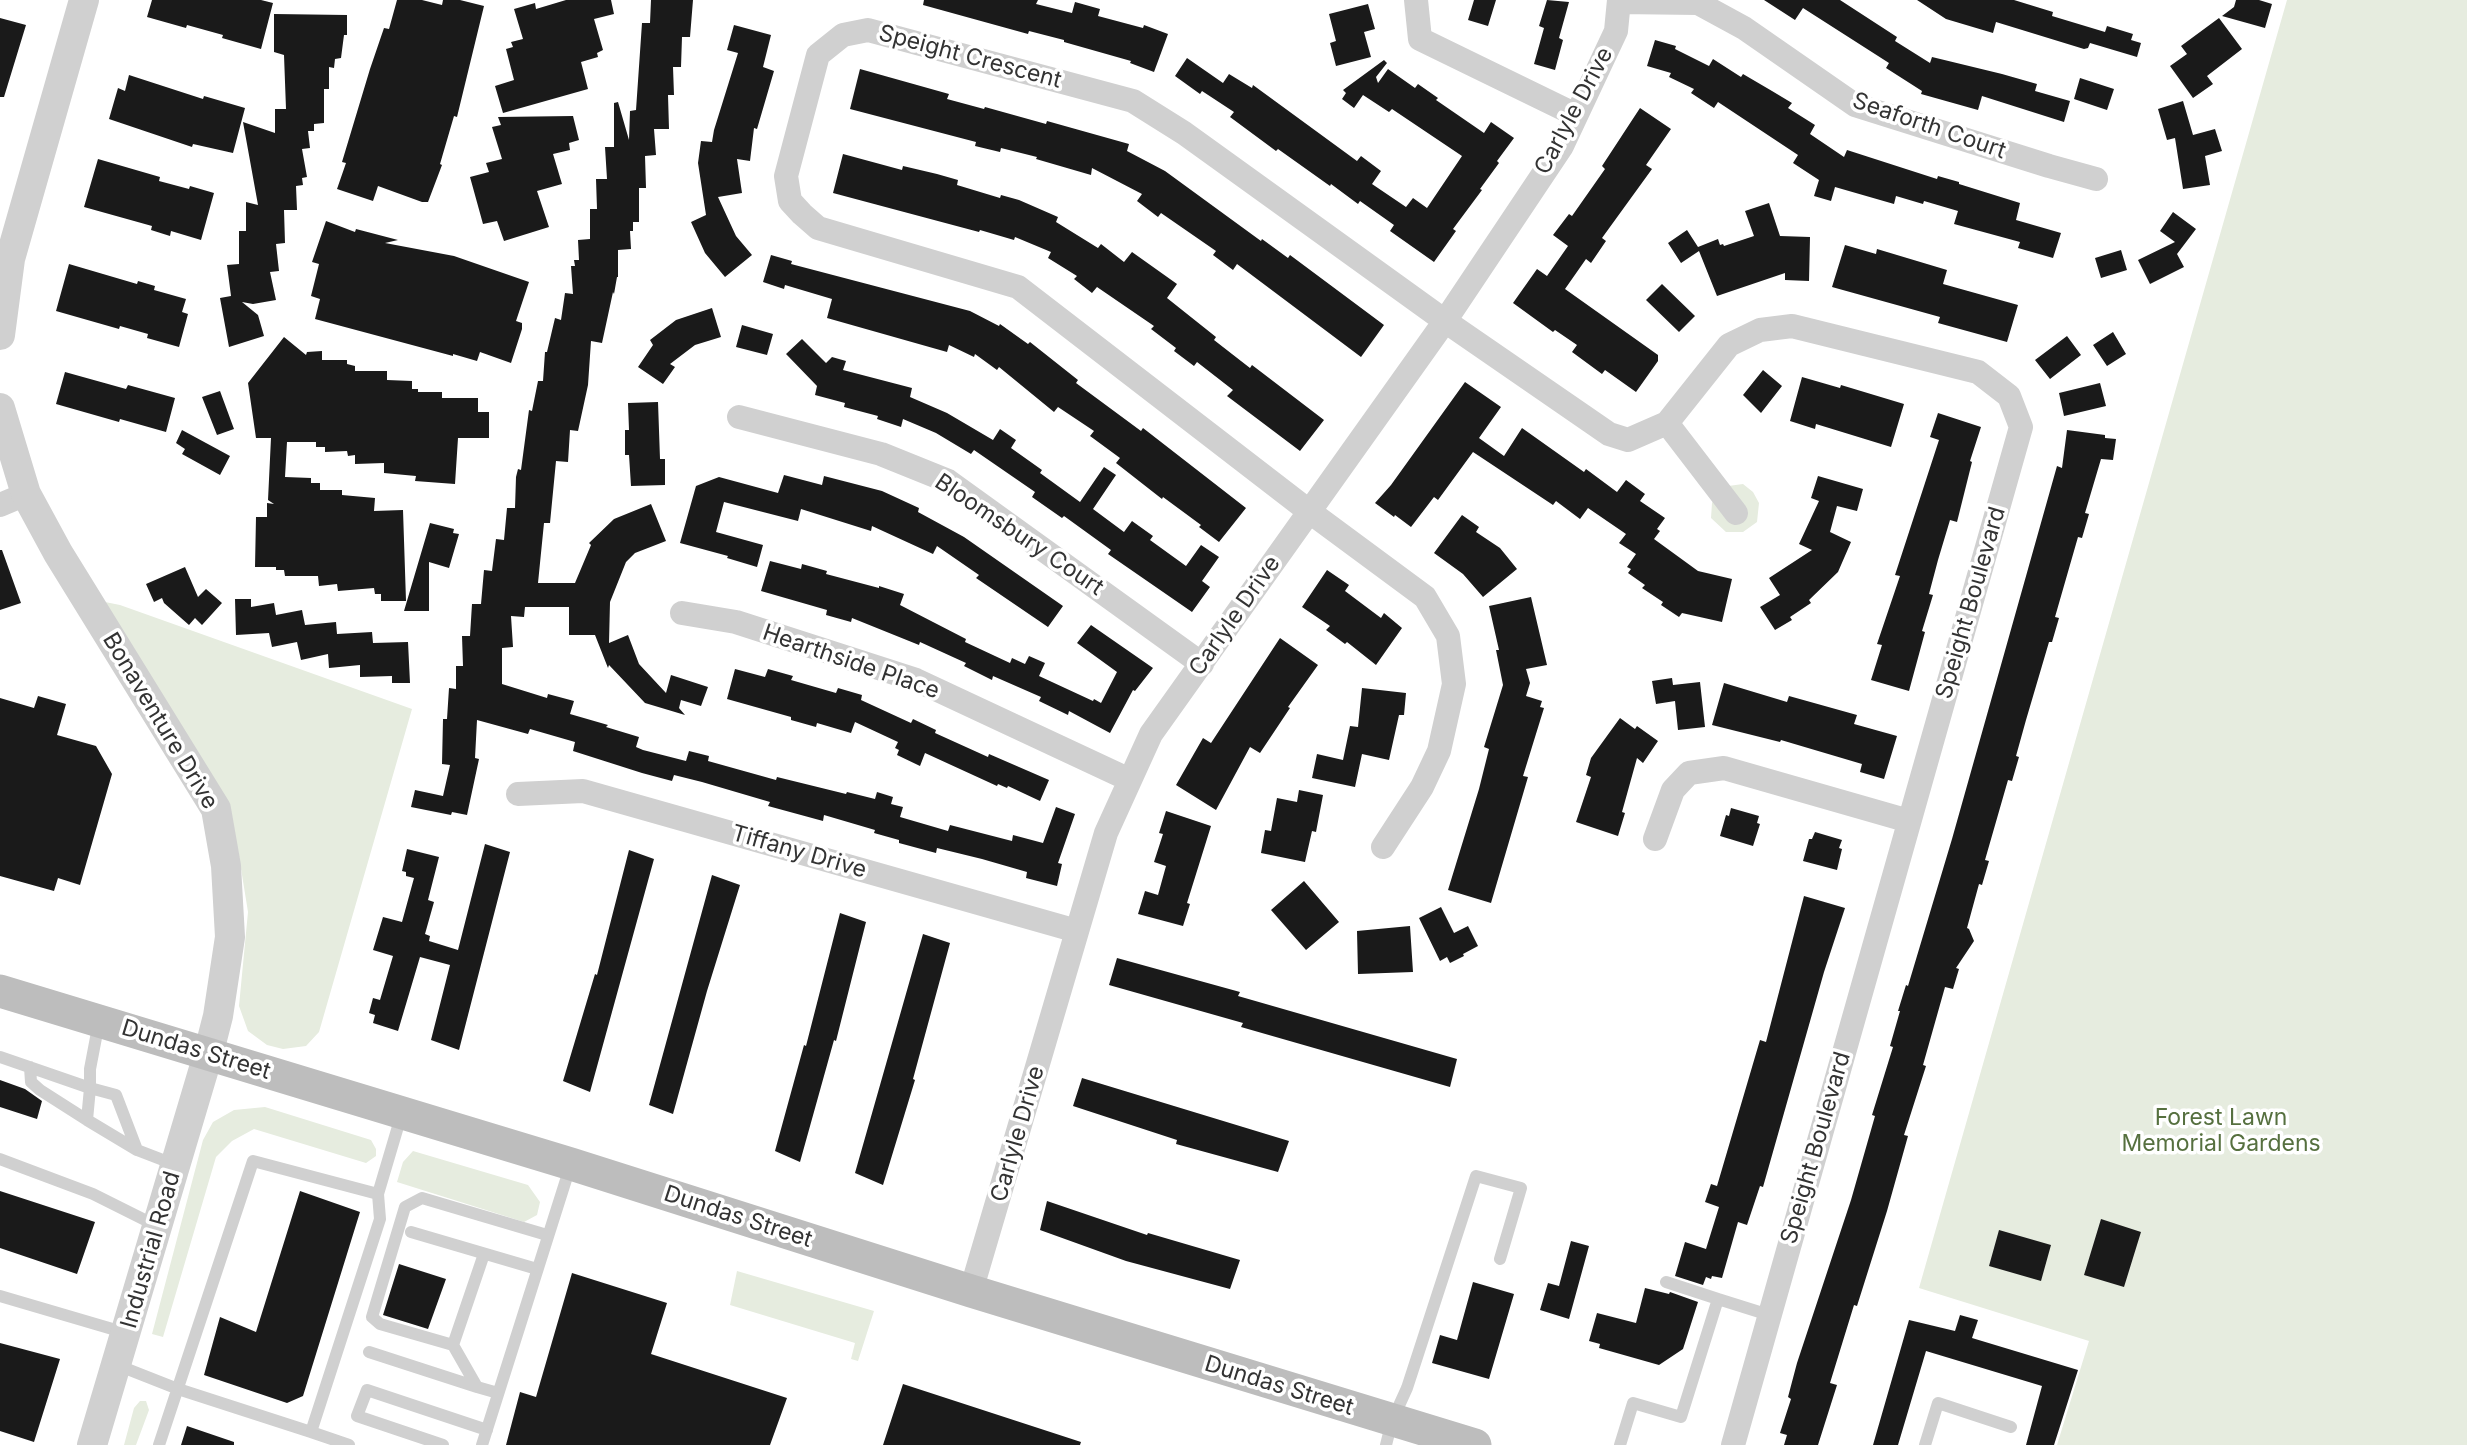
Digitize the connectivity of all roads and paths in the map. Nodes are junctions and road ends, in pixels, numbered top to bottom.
1 (84, 0) edge
2 (1416, 0) edge
3 (1619, 1) edge
4 (1576, 115) junction
5 (2096, 178) dead end
6 (4, 283) edge
7 (1445, 321) junction
8 (0, 335) edge
9 (0, 408) edge
10 (740, 417) dead end
11 (1667, 423) junction
12 (13, 500) edge
13 (1310, 512) junction
14 (1736, 513) dead end
15 (682, 612) dead end
16 (1202, 664) junction
17 (1130, 780) junction
18 (518, 794) dead end
19 (1909, 821) junction
20 (1655, 839) dead end
21 (1383, 847) dead end
22 (1077, 931) junction
23 (0, 991) edge
24 (0, 1001) edge
25 (99, 1021) junction
26 (208, 1055) junction
27 (0, 1057) edge
28 (30, 1067) junction
29 (90, 1088) junction
30 (402, 1113) junction
31 (87, 1120) junction
32 (137, 1150) junction
33 (0, 1159) edge
34 (571, 1164) junction
35 (176, 1165) junction
36 (378, 1194) junction
37 (158, 1227) junction
38 (411, 1232) dead end
39 (547, 1236) junction
40 (484, 1254) junction
41 (1500, 1258) dead end
42 (537, 1269) junction
43 (1666, 1282) dead end
44 (971, 1291) junction
45 (0, 1296) edge
46 (1718, 1299) junction
47 (1769, 1314) junction
48 (126, 1334) junction
49 (453, 1345) junction
50 (369, 1352) dead end
51 (117, 1365) junction
52 (477, 1387) junction
53 (178, 1389) junction
54 (498, 1393) junction
55 (2011, 1427) dead end
56 (486, 1430) junction
57 (311, 1432) junction
58 (1389, 1433) edge
59 (92, 1445) edge
60 (159, 1445) edge
61 (349, 1445) edge
62 (443, 1445) edge
63 (482, 1445) edge
64 (1475, 1445) edge
65 (1620, 1445) edge
66 (1733, 1445) edge
67 (1925, 1445) edge

1 - 6 street
2 - 4 street
3 - 4 street, Carlyle Drive
3 - 5 street, Seaforth Court
4 - 7 street, Carlyle Drive
6 - 8 street
7 - 11 street, Speight Boulevard
7 - 13 street, Carlyle Drive
7 - 13 street, Speight Crescent
9 - 12 street, Bonaventure Drive
10 - 16 street, Bloomsbury Court
11 - 14 street
11 - 19 street, Speight Boulevard
12 - 26 street, Bonaventure Drive
13 - 16 street, Carlyle Drive
13 - 21 street, Speight Crescent
15 - 17 street, Hearthside Place
16 - 17 street, Carlyle Drive
17 - 22 street, Carlyle Drive
18 - 22 street, Tiffany Drive
19 - 20 street
19 - 47 street, Speight Boulevard
22 - 44 street, Carlyle Drive
23 - 24 lane
23 - 25 main road, Dundas Street
25 - 26 main road, Dundas Street
25 - 29 lane
26 - 30 main road, Dundas Street
26 - 35 street, Industrial Road
27 - 28 lane
28 - 29 lane
28 - 31 lane
29 - 31 lane
29 - 32 lane
30 - 34 main road, Dundas Street
30 - 36 lane
31 - 32 lane
32 - 35 lane
33 - 37 lane
34 - 39 lane
34 - 44 main road, Dundas Street
35 - 37 street, Industrial Road
36 - 53 lane
36 - 57 lane
37 - 48 street, Industrial Road
38 - 40 lane
39 - 42 lane
39 - 49 lane
40 - 42 lane
40 - 49 lane
41 - 58 lane
42 - 54 lane
43 - 46 lane
44 - 58 main road, Dundas Street
45 - 48 lane
46 - 47 lane
46 - 65 lane
47 - 66 street, Speight Boulevard
48 - 51 street, Industrial Road
49 - 52 lane
50 - 52 lane
51 - 53 lane
51 - 59 street, Industrial Road
52 - 54 lane
53 - 57 lane
53 - 60 lane
54 - 56 lane
55 - 67 lane
56 - 62 lane
56 - 63 lane
57 - 61 lane
58 - 64 main road, Dundas Street

